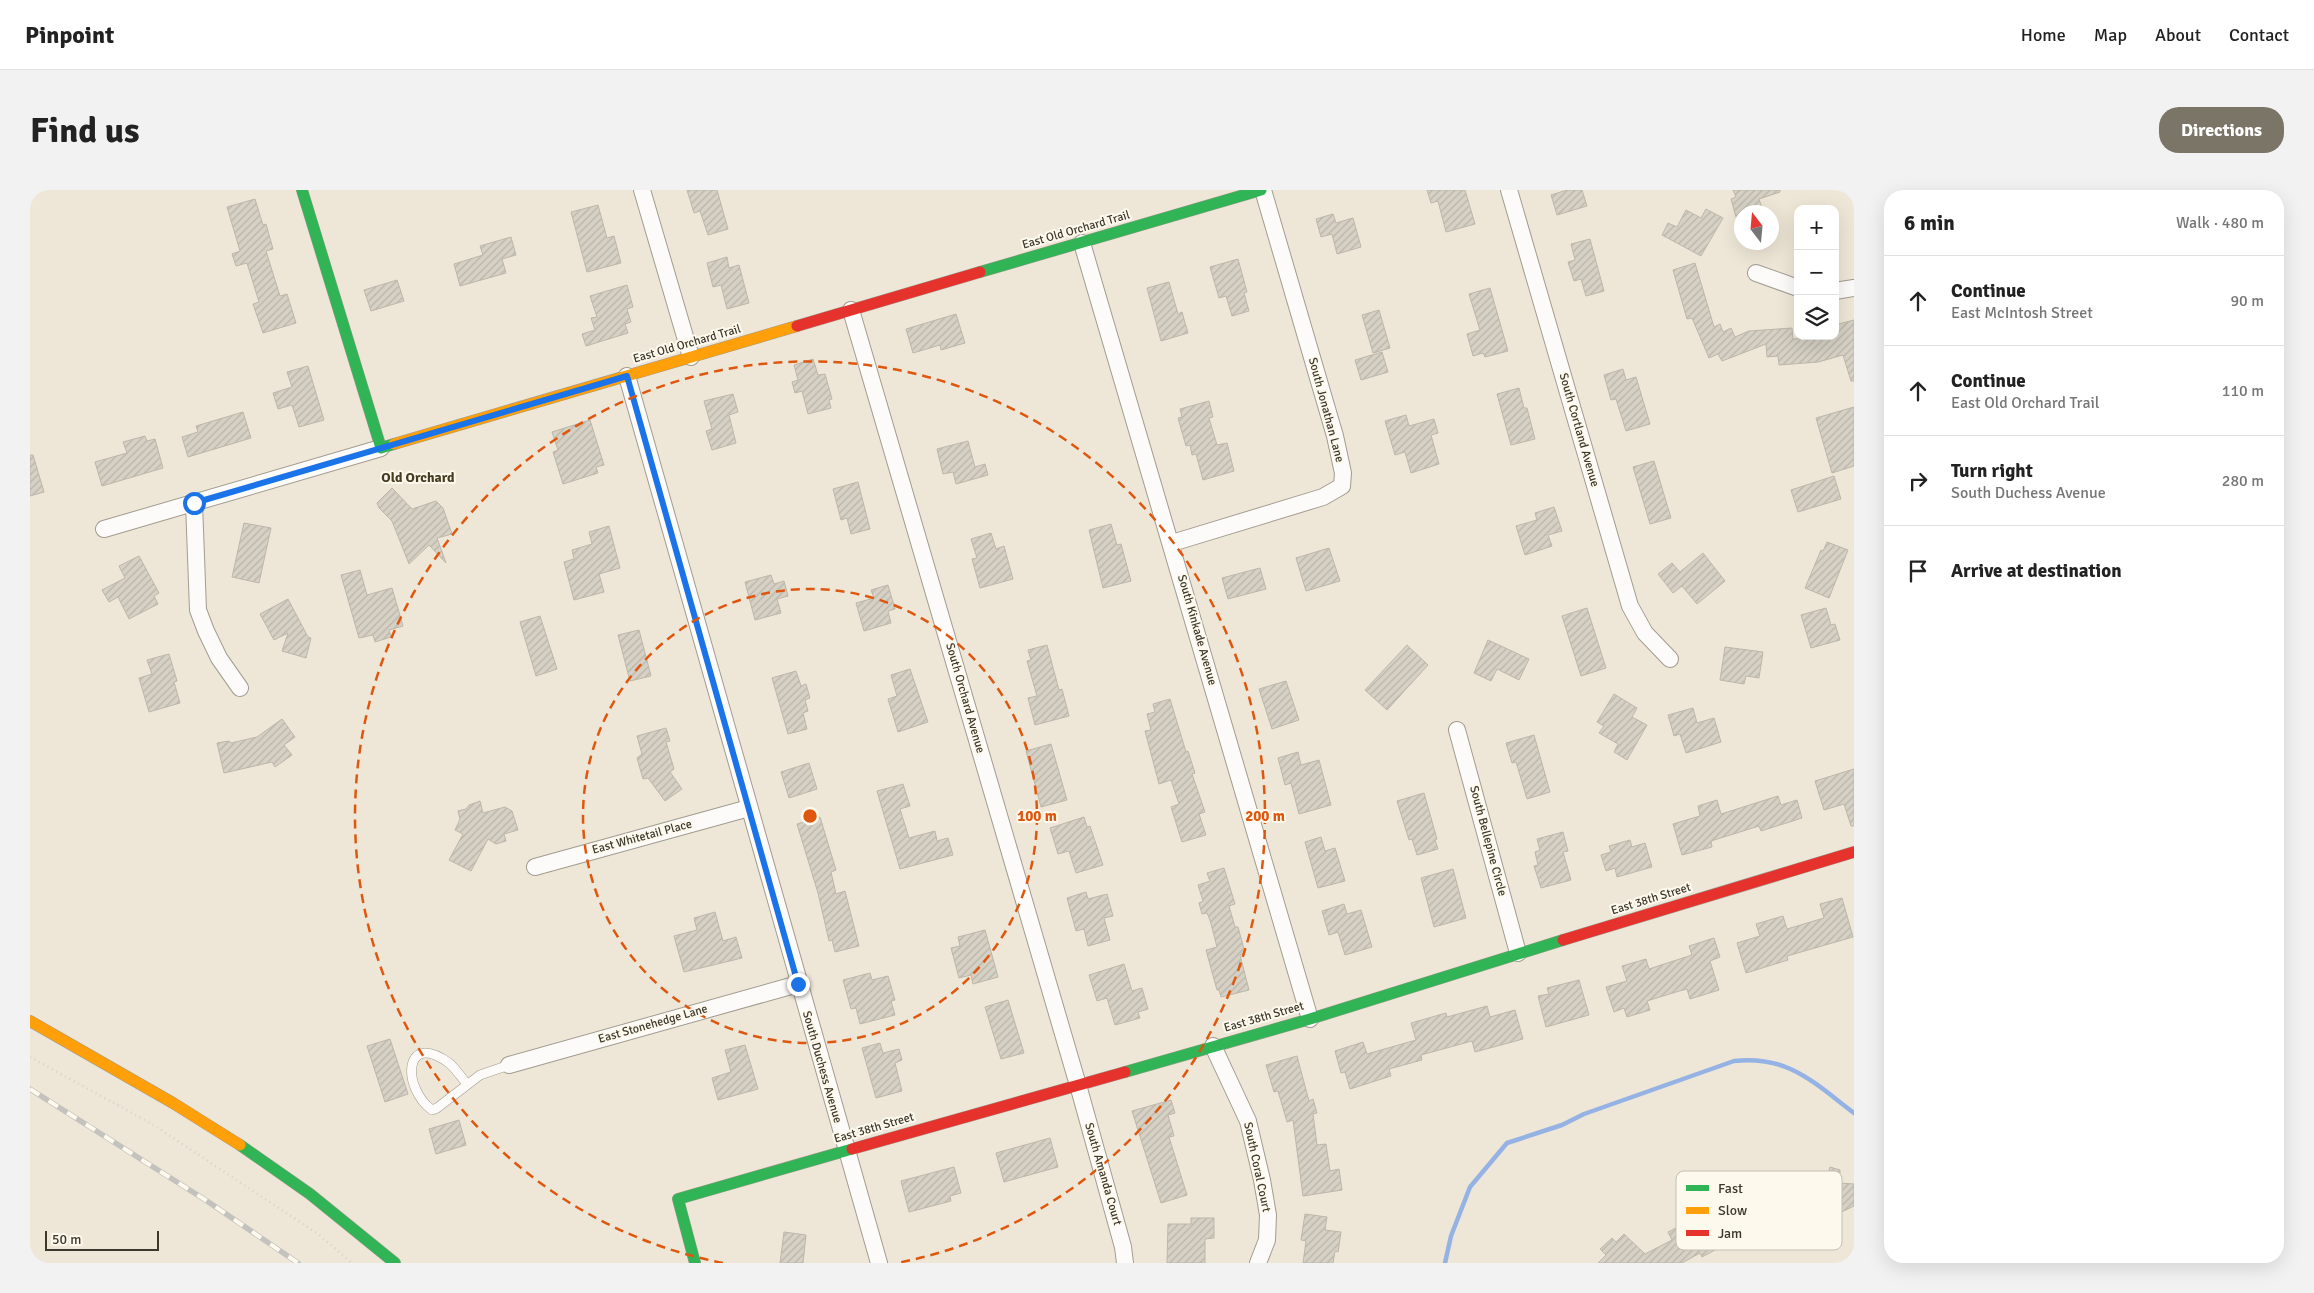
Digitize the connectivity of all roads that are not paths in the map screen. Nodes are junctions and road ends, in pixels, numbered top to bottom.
1 (302, 190) edge
2 (642, 190) edge
3 (1262, 190) edge
4 (1509, 190) edge
5 (1082, 243) junction
6 (1756, 273) dead end
7 (1794, 287) edge
8 (1854, 288) edge
9 (1839, 290) edge
10 (851, 310) junction
11 (691, 357) junction
12 (627, 376) junction
13 (381, 448) junction
14 (194, 503) junction
15 (104, 529) dead end
16 (1172, 543) junction
17 (1670, 659) dead end
18 (240, 688) dead end
19 (1457, 730) dead end
20 (748, 808) junction
21 (1854, 852) edge
22 (535, 866) dead end
23 (1518, 953) junction
24 (798, 984) junction
25 (1310, 1018) junction
26 (30, 1021) edge
27 (1213, 1046) junction
28 (509, 1065) joint
29 (467, 1084) junction
30 (1078, 1085) junction
31 (847, 1150) junction
32 (395, 1263) edge
33 (695, 1263) edge
34 (879, 1263) edge
35 (1125, 1263) edge
36 (1258, 1263) edge

1 - 13 street
2 - 11 street
3 - 5 street, East Old Orchard Trail
3 - 16 street, South Jonathan Lane
4 - 17 street, South Cortland Avenue
5 - 10 street, East Old Orchard Trail
5 - 16 street, South Kinkade Avenue
6 - 7 street
8 - 9 street
10 - 11 street, East Old Orchard Trail
10 - 30 street, South Orchard Avenue
11 - 12 street, East Old Orchard Trail
12 - 13 street, East Old Orchard Trail
12 - 20 street, South Duchess Avenue
13 - 14 street
14 - 15 street
14 - 18 street
16 - 25 street, South Kinkade Avenue
19 - 23 street, South Bellepine Circle
20 - 22 street, East Whitetail Place
20 - 24 street, South Duchess Avenue
21 - 23 street, East 38th Street
23 - 25 street, East 38th Street
24 - 28 street, East Stonehedge Lane
24 - 31 street, South Duchess Avenue
25 - 27 street, East 38th Street
26 - 32 street
27 - 30 street, East 38th Street
27 - 36 street, South Coral Court
28 - 29 lane
29 - 29 lane
30 - 31 street, East 38th Street
30 - 35 street, South Amanda Court
31 - 33 street, East 38th Street
31 - 34 street

